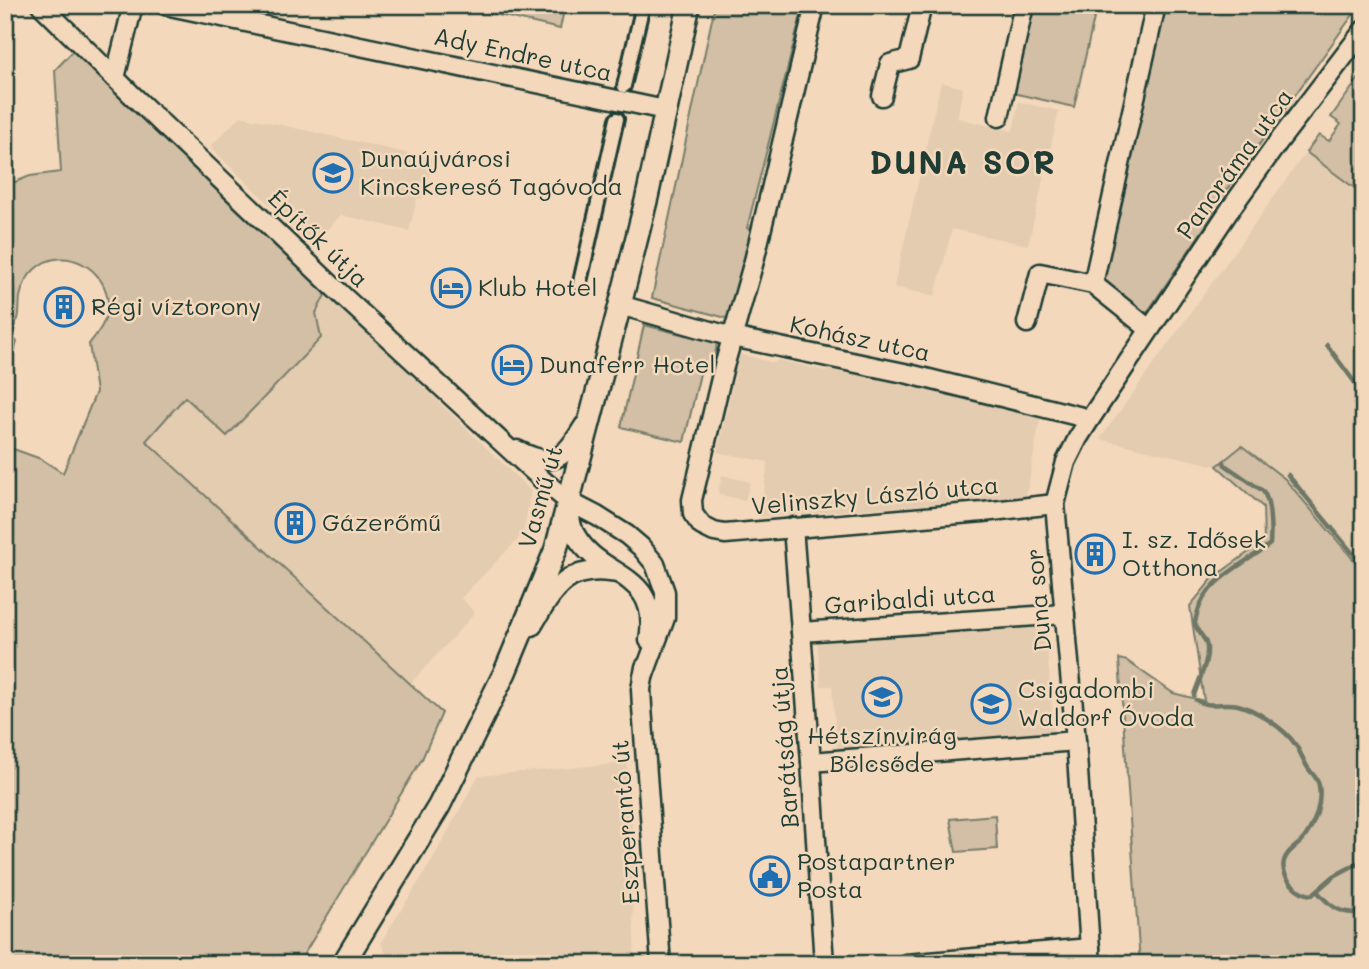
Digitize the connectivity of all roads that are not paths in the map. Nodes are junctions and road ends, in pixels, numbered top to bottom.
1 (41, 5) edge
2 (133, 5) edge
3 (165, 5) edge
4 (643, 5) edge
5 (689, 5) edge
6 (815, 5) edge
7 (922, 5) edge
8 (1024, 5) edge
9 (1156, 5) edge
10 (1364, 30) edge
11 (115, 78) junction
12 (624, 86) dead end
13 (882, 96) dead end
14 (665, 110) junction
15 (999, 117) dead end
16 (617, 120) dead end
17 (580, 282) dead end
18 (1093, 284) junction
19 (620, 305) junction
20 (1027, 323) dead end
21 (1149, 329) junction
22 (732, 337) junction
23 (591, 414) junction
24 (1090, 419) junction
25 (501, 442) junction
26 (568, 501) junction
27 (1055, 504) junction
28 (793, 527) junction
29 (617, 573) junction
30 (1065, 614) junction
31 (801, 632) junction
32 (505, 671) junction
33 (643, 677) junction
34 (1076, 741) junction
35 (811, 762) junction
36 (1091, 956) edge
37 (343, 964) edge
38 (662, 964) edge
39 (824, 964) edge
40 (906, 964) edge

1 - 11 street, Építők útja
2 - 11 street
3 - 14 street, Ady Endre utca
4 - 12 street
5 - 14 street, Vasmű út
6 - 22 street
7 - 13 street
8 - 15 street
9 - 18 street
10 - 21 street, Panoráma utca
11 - 25 street, Építők útja
14 - 19 street, Vasmű út
16 - 17 street
18 - 20 street
18 - 21 street
19 - 22 street, Kohász utca
19 - 23 street, Vasmű út
21 - 24 street, Duna sor
22 - 24 street, Kohász utca
22 - 28 street, Velinszky László utca
23 - 25 street
23 - 26 street, Vasmű út
24 - 27 street, Duna sor
25 - 26 street, Építők útja
26 - 29 street, Eszperantó út
26 - 32 street, Vasmű út
26 - 33 street, Eszperantó út
27 - 28 street, Velinszky László utca
27 - 30 street, Duna sor
28 - 31 street, Barátság útja
29 - 32 street
29 - 33 street, Eszperantó út
30 - 31 street, Garibaldi utca
30 - 34 street, Duna sor
31 - 35 street, Barátság útja
32 - 37 street, Vasmű út
33 - 38 street, Eszperantó út
34 - 35 street
34 - 36 street, Duna sor
35 - 39 street, Barátság útja
36 - 40 street

